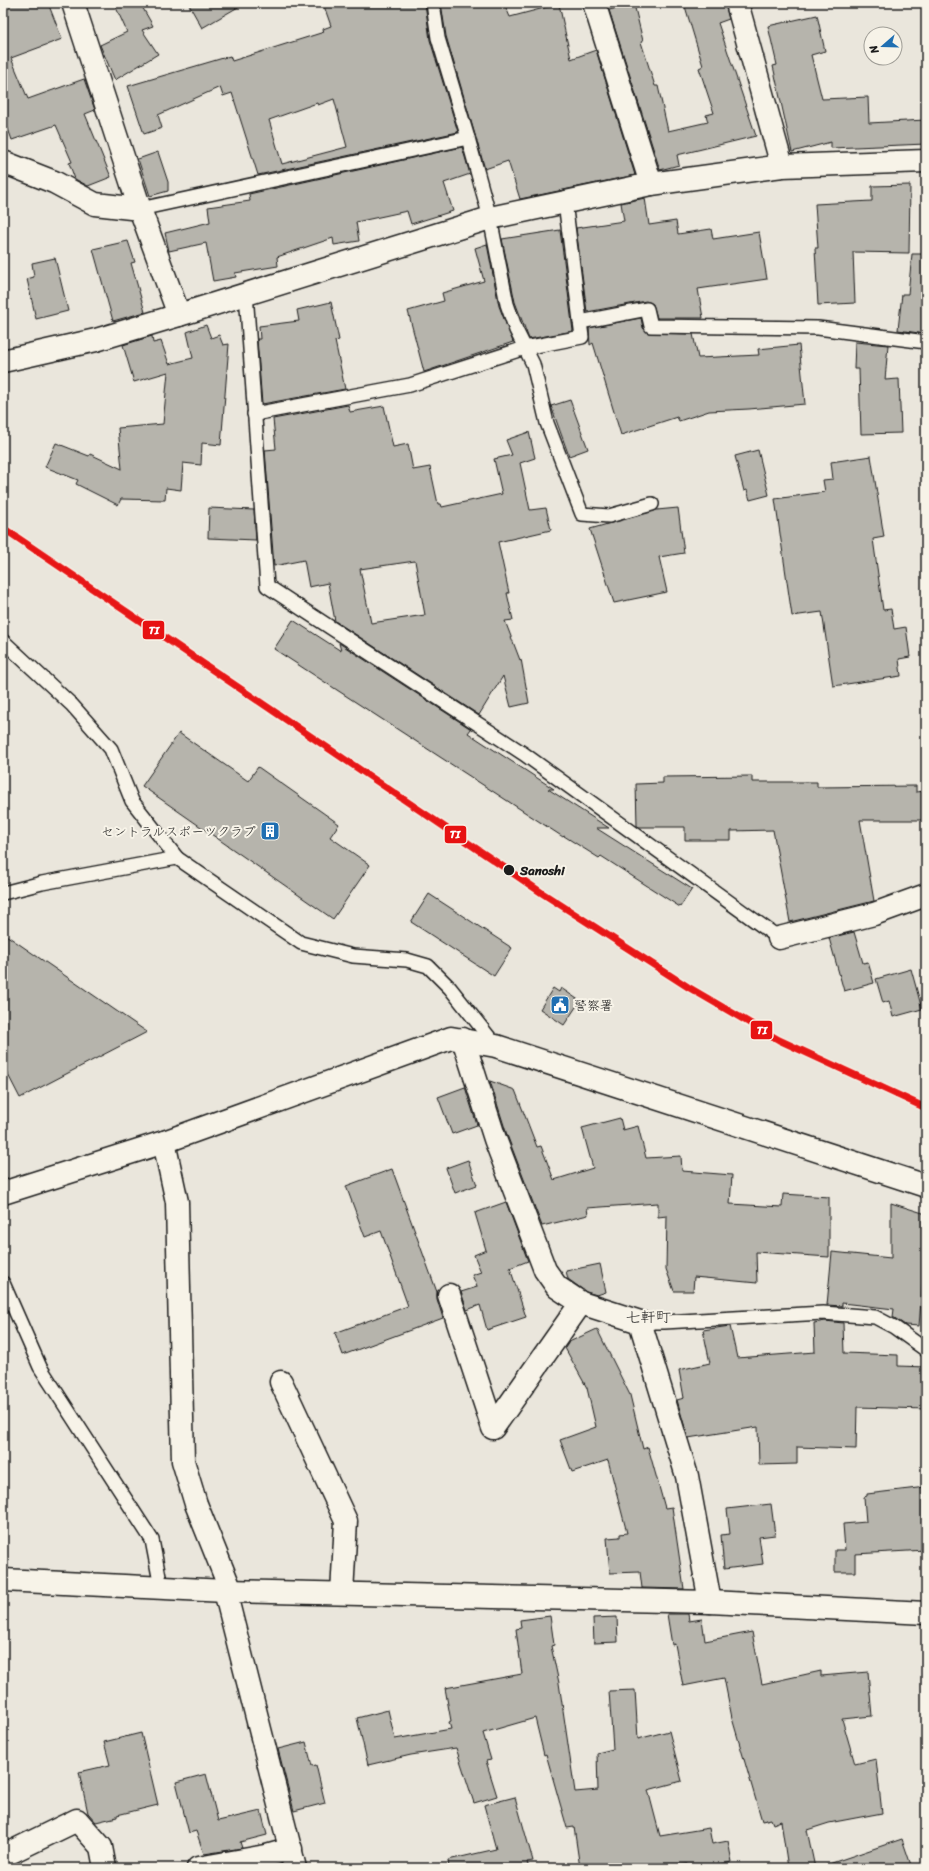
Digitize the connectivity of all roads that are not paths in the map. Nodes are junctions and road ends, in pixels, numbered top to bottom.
1 (74, 3) edge
2 (433, 3) edge
3 (594, 3) edge
4 (737, 3) edge
5 (468, 138) junction
6 (926, 161) edge
7 (3, 162) edge
8 (782, 166) junction
9 (651, 184) junction
10 (565, 202) junction
11 (140, 209) junction
12 (490, 218) junction
13 (246, 293) junction
14 (179, 316) junction
15 (580, 322) junction
16 (926, 342) edge
17 (525, 348) junction
18 (3, 361) edge
19 (254, 414) junction
20 (652, 504) dead end
21 (3, 642) edge
22 (177, 858) junction
23 (3, 893) edge
24 (926, 895) edge
25 (779, 938) joint
26 (463, 1039) junction
27 (496, 1046) junction
28 (164, 1142) junction
29 (926, 1186) edge
30 (3, 1193) edge
31 (3, 1283) edge
32 (449, 1295) dead end
33 (581, 1303) junction
34 (640, 1322) junction
35 (926, 1350) edge
36 (281, 1382) dead end
37 (3, 1580) edge
38 (161, 1587) junction
39 (228, 1591) junction
40 (342, 1593) junction
41 (710, 1602) junction
42 (926, 1613) edge
43 (3, 1856) edge
44 (293, 1859) edge
45 (105, 1868) edge
46 (198, 1868) edge

1 - 11 street
2 - 5 lane
3 - 9 street
4 - 8 street
5 - 11 lane
5 - 12 lane
6 - 8 street
7 - 11 street
8 - 9 street
9 - 10 street
10 - 12 street
10 - 15 lane
11 - 14 street
12 - 13 street
12 - 17 lane
13 - 14 street
13 - 19 lane
14 - 18 street
15 - 16 lane
15 - 17 lane
17 - 19 lane
17 - 20 lane
19 - 25 lane
21 - 22 lane
22 - 23 lane
22 - 27 lane
24 - 25 street
26 - 27 street
26 - 28 street
26 - 33 street
27 - 29 street
28 - 30 street
28 - 39 street
31 - 38 lane
32 - 33 street
33 - 34 street
34 - 35 lane
34 - 41 street
36 - 40 street
37 - 38 street
38 - 39 street
39 - 40 street
39 - 44 street
40 - 41 street
41 - 42 street
43 - 45 street
44 - 46 street

